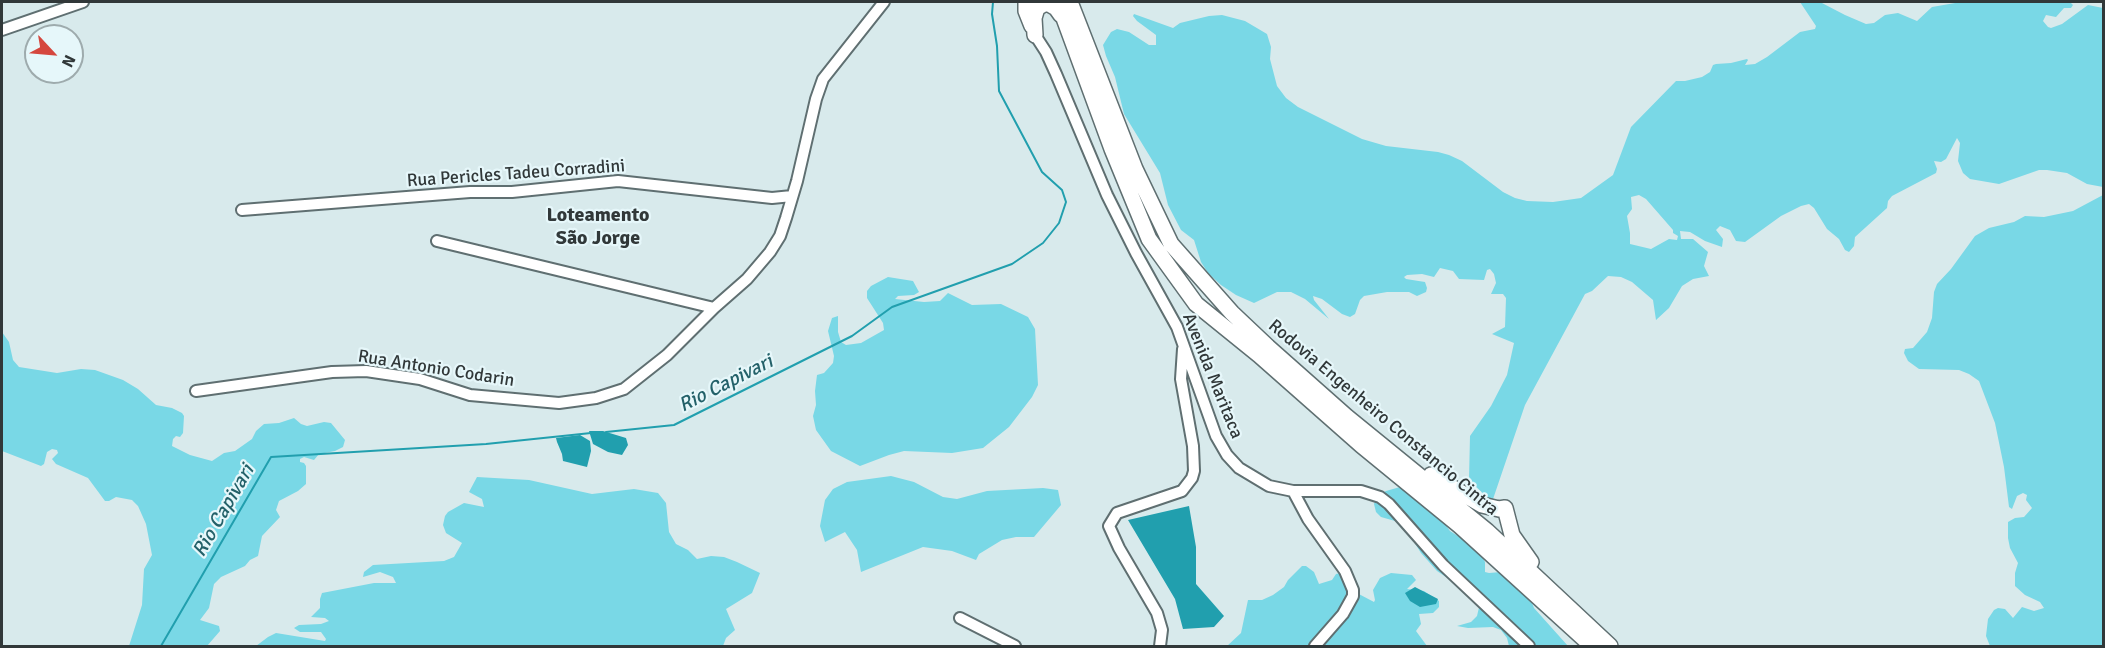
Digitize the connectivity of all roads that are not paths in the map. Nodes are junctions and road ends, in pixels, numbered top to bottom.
1 (83, 2) edge
2 (884, 2) edge
3 (1026, 2) edge
4 (1058, 2) edge
5 (1070, 2) edge
6 (1064, 19) junction
7 (2, 30) edge
8 (1035, 35) junction
9 (792, 196) junction
10 (242, 210) dead end
11 (437, 241) dead end
12 (714, 308) junction
13 (1183, 345) junction
14 (196, 391) dead end
15 (1400, 460) junction
16 (1293, 491) junction
17 (1557, 595) junction
18 (960, 618) dead end
19 (1561, 618) junction
20 (1161, 642) edge
21 (1015, 646) edge
22 (1151, 646) edge
23 (1315, 646) edge
24 (1529, 646) edge
25 (1579, 646) edge
26 (1592, 646) edge
27 (1611, 646) edge

1 - 7 street
2 - 9 street, Rua Antonio Codarin
3 - 8 highway
4 - 6 highway, Rodovia Engenheiro Constancio Cintra
5 - 15 highway, Rodovia Engenheiro Constancio Cintra
6 - 8 highway
6 - 19 highway, Rodovia Engenheiro Constancio Cintra
8 - 13 street, Avenida Maritaca
9 - 10 street, Rua Pericles Tadeu Corradini
9 - 12 street, Rua Antonio Codarin
11 - 12 street
12 - 14 street, Rua Antonio Codarin
13 - 16 street, Avenida Maritaca
13 - 20 street
15 - 17 highway, Rodovia Engenheiro Constancio Cintra
15 - 17 highway
16 - 23 street
16 - 24 street, Avenida Maritaca
17 - 27 highway, Rodovia Engenheiro Constancio Cintra
18 - 21 street
19 - 25 highway
19 - 26 highway, Rodovia Engenheiro Constancio Cintra
20 - 22 street

